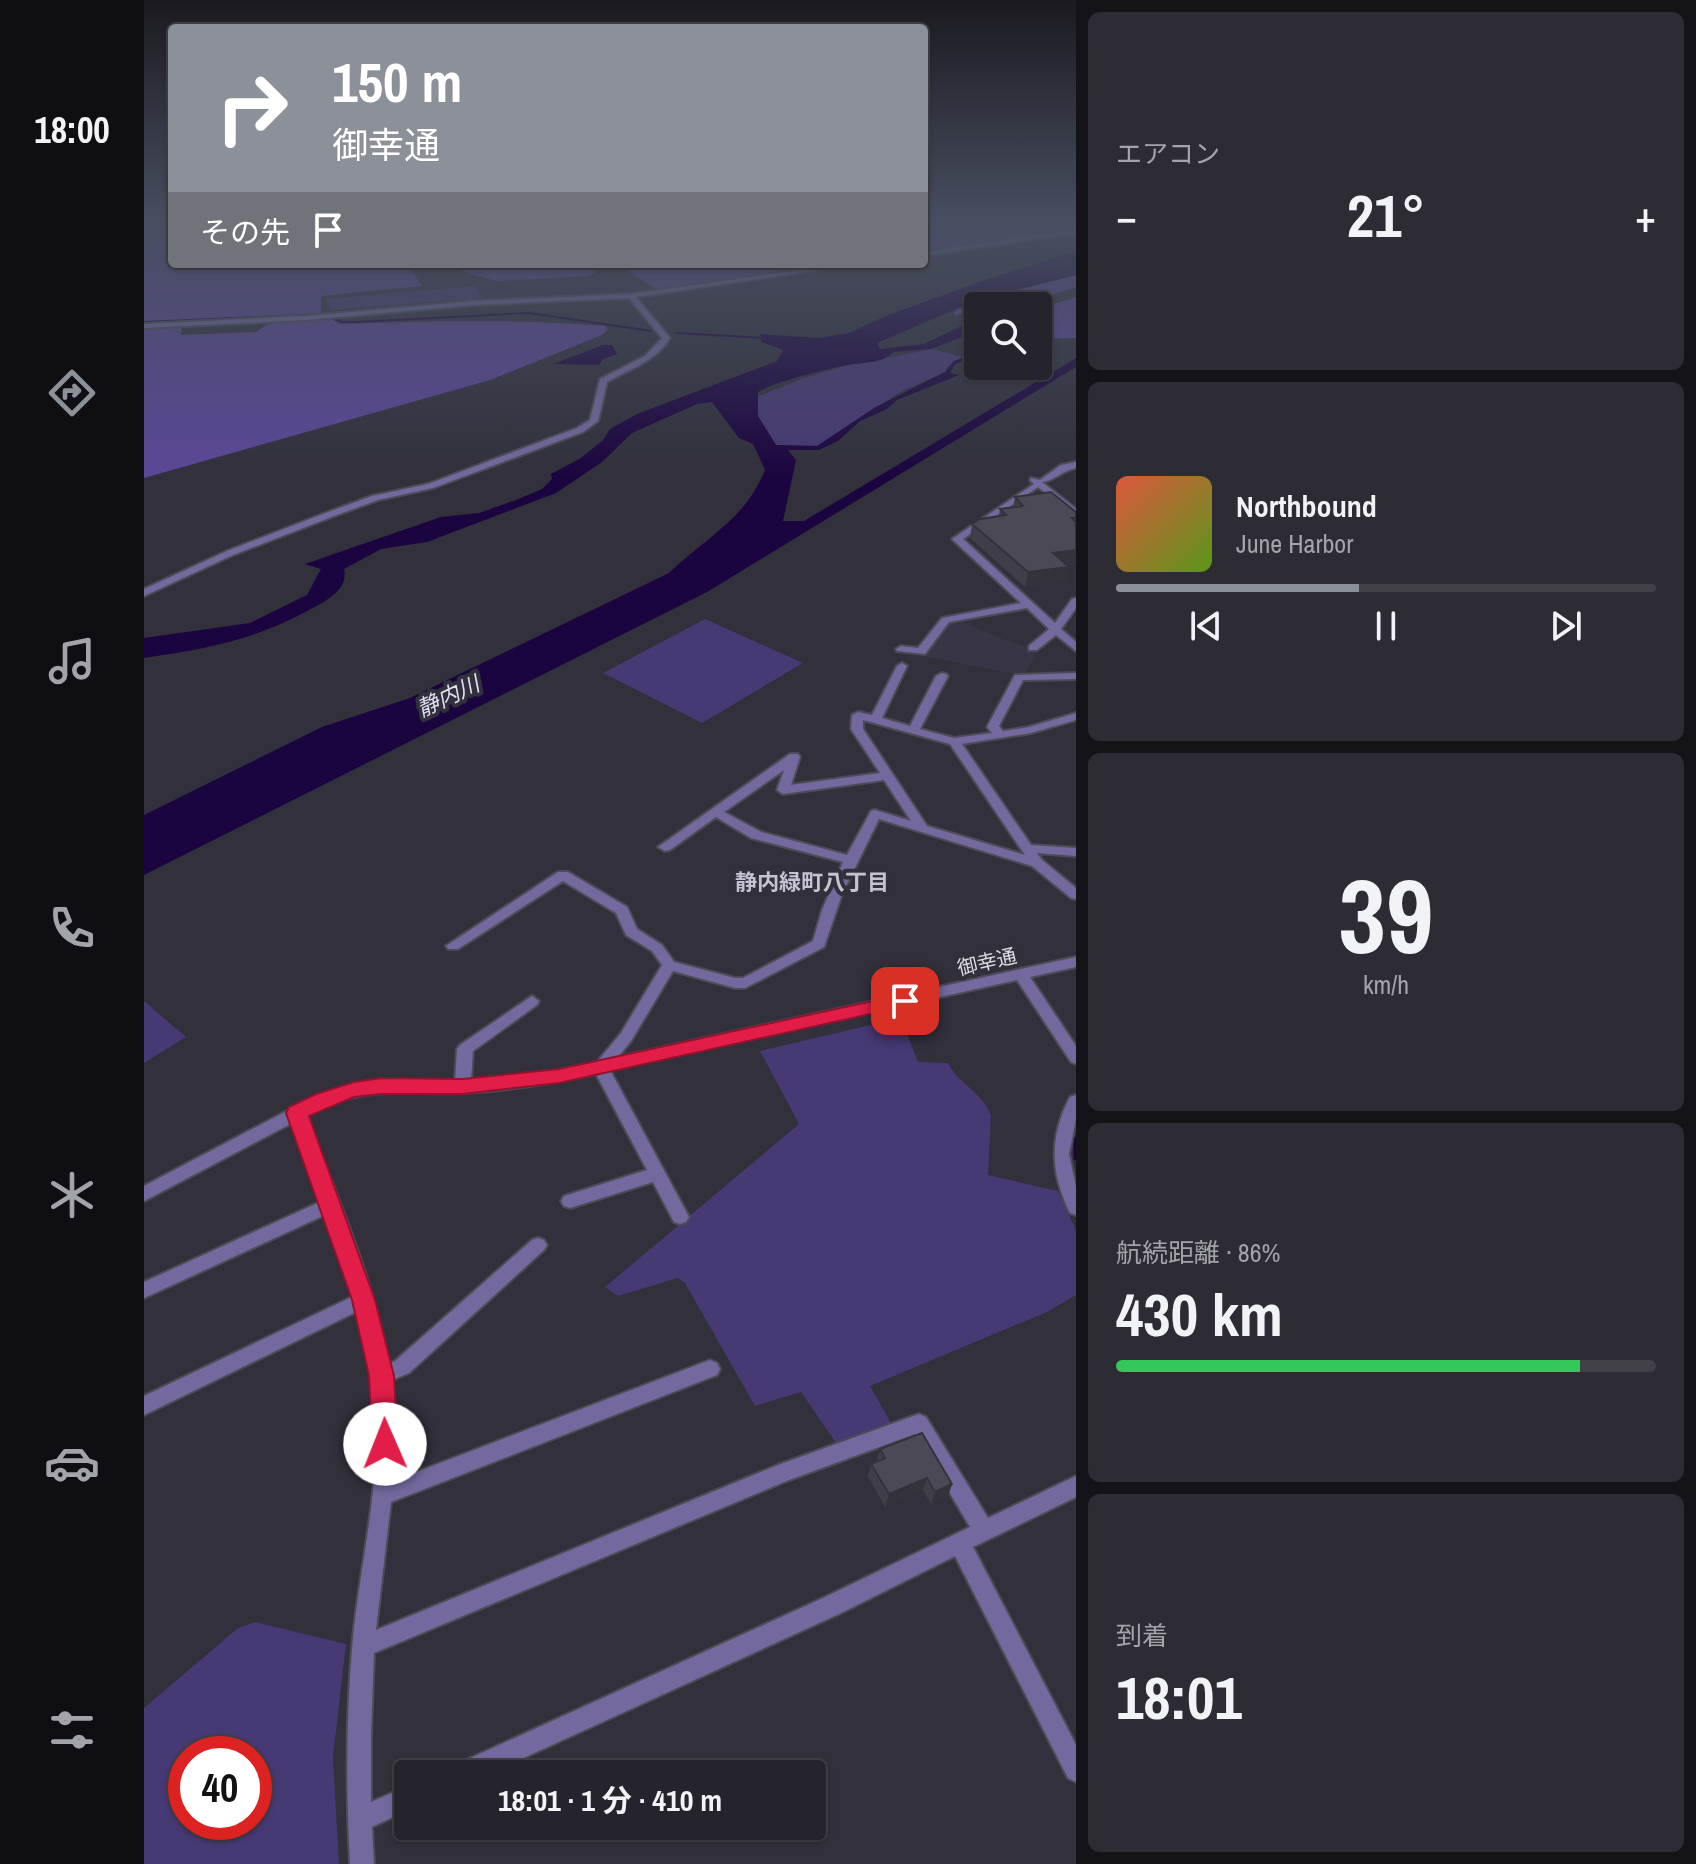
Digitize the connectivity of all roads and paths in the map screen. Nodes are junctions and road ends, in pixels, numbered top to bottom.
1 (474, 305) edge
2 (638, 305) edge
3 (144, 326) edge
4 (1076, 465) edge
5 (1037, 482) junction
6 (1076, 513) edge
7 (144, 593) edge
8 (1076, 601) edge
9 (1029, 605) junction
10 (1055, 630) junction
11 (1033, 648) dead end
12 (1076, 648) edge
13 (901, 649) dead end
14 (902, 666) dead end
15 (942, 676) dead end
16 (1076, 676) edge
17 (875, 720) junction
18 (1073, 720) edge
19 (914, 730) junction
20 (1001, 735) junction
21 (954, 742) junction
22 (886, 776) junction
23 (717, 813) junction
24 (923, 829) junction
25 (665, 847) dead end
26 (1029, 849) junction
27 (1076, 852) edge
28 (851, 860) junction
29 (1037, 863) junction
30 (1076, 895) edge
31 (453, 946) dead end
32 (1076, 962) edge
33 (669, 965) junction
34 (1021, 975) junction
35 (532, 1001) dead end
36 (1076, 1058) edge
37 (601, 1068) junction
38 (463, 1087) junction
39 (1076, 1101) edge
40 (297, 1113) junction
41 (657, 1174) junction
42 (144, 1194) edge
43 (570, 1201) dead end
44 (330, 1205) junction
45 (1076, 1208) edge
46 (680, 1217) dead end
47 (538, 1245) dead end
48 (144, 1290) edge
49 (363, 1300) junction
50 (710, 1369) dead end
51 (381, 1376) junction
52 (144, 1406) edge
53 (1076, 1486) edge
54 (383, 1495) junction
55 (985, 1532) junction
56 (960, 1544) junction
57 (363, 1647) junction
58 (491, 1760) edge
59 (1076, 1770) edge
60 (394, 1804) edge
61 (359, 1820) junction
62 (362, 1864) edge

1 - 3 street
2 - 7 street
4 - 5 street
5 - 6 street
5 - 9 street
8 - 10 street
9 - 10 street
9 - 13 street
10 - 11 street
10 - 12 street
14 - 17 street
15 - 19 street
16 - 20 street
17 - 19 street
17 - 22 street
18 - 20 street
19 - 21 street
20 - 21 street
21 - 26 street
22 - 23 street
22 - 24 street
23 - 25 street
23 - 28 street
24 - 28 street
24 - 29 street
26 - 27 street
26 - 29 street
28 - 33 street
29 - 30 street
31 - 33 street
32 - 34 street, 御幸通
33 - 37 street
34 - 36 street
34 - 37 street, 御幸通
35 - 38 street
37 - 38 street, 御幸通
37 - 41 street
38 - 40 street, 御幸通
39 - 45 street
40 - 42 street, 御幸通
40 - 44 street
41 - 43 street
41 - 46 street
44 - 48 street
44 - 49 street
47 - 51 street
49 - 51 street
49 - 52 street
50 - 54 street
51 - 54 street
53 - 55 street
54 - 57 street
55 - 56 street
55 - 57 street
56 - 58 street
56 - 59 street
57 - 61 street
60 - 61 street
61 - 62 street

